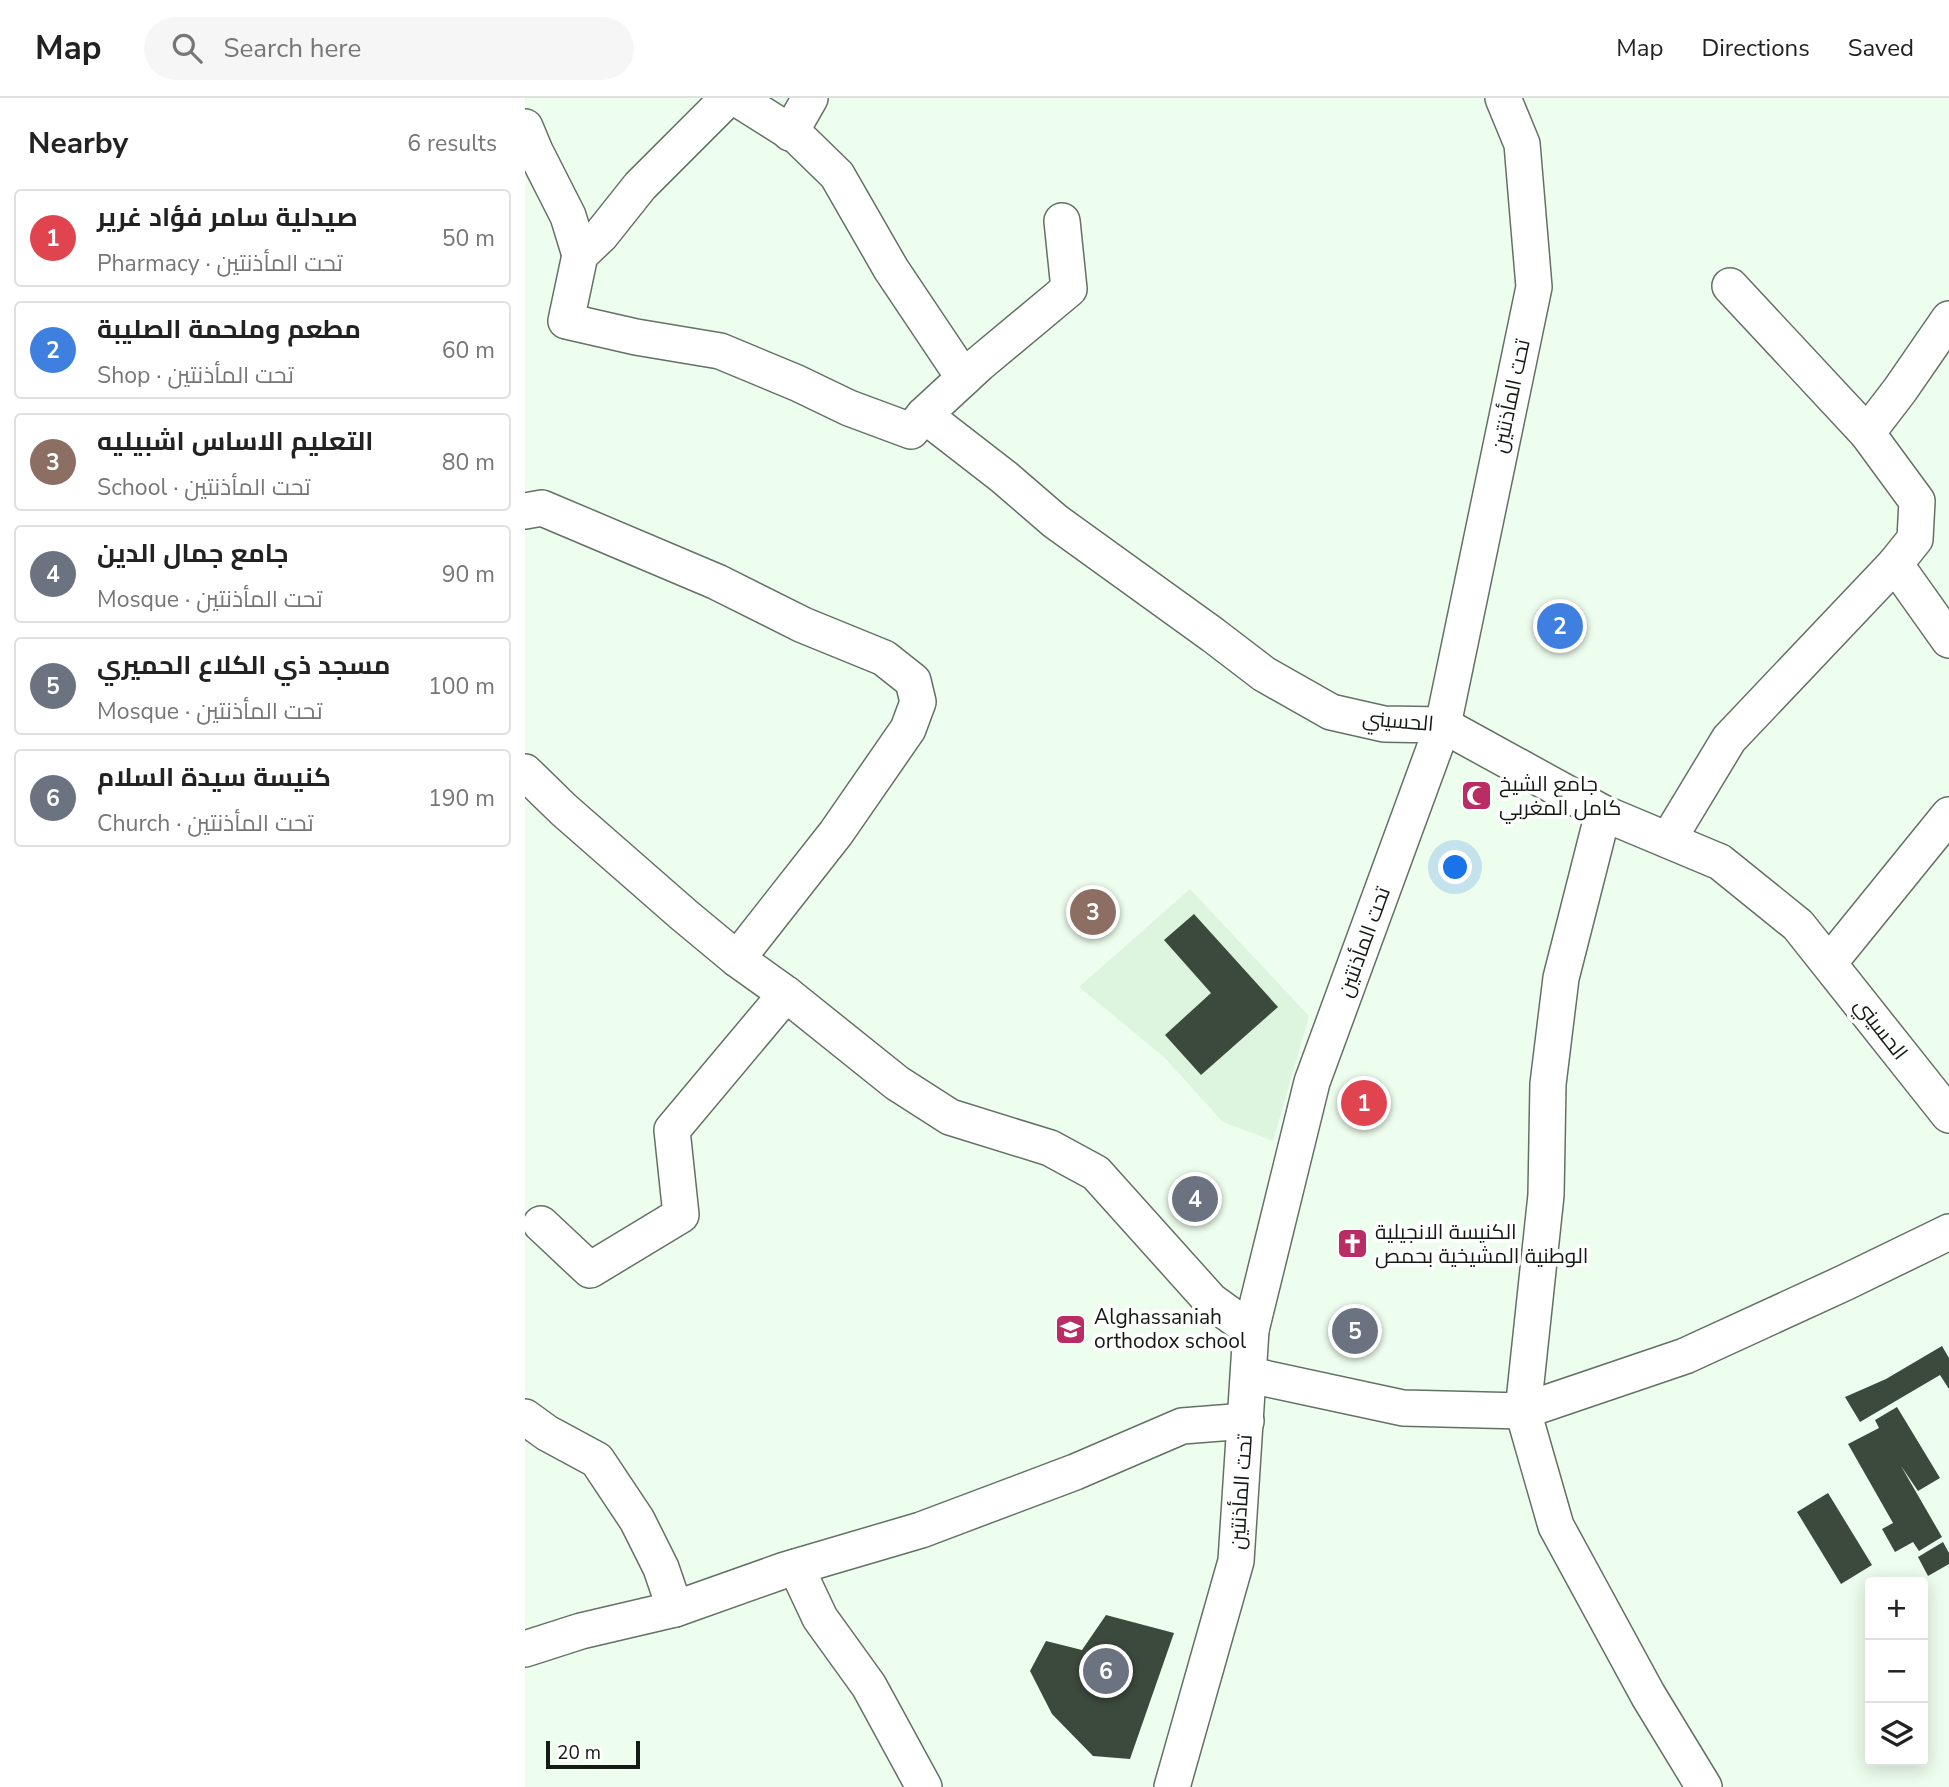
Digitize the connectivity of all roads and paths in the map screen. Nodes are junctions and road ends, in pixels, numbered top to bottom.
1 (728, 98) edge
2 (736, 98) edge
3 (810, 98) edge
4 (1503, 98) edge
5 (525, 127) edge
6 (790, 133) junction
7 (1062, 221) dead end
8 (580, 254) junction
9 (1730, 286) dead end
10 (1949, 319) edge
11 (964, 378) junction
12 (924, 415) junction
13 (1867, 433) junction
14 (525, 511) edge
15 (1895, 564) junction
16 (1936, 596) edge
17 (1949, 640) edge
18 (1443, 725) junction
19 (525, 772) edge
20 (1603, 813) junction
21 (1949, 815) edge
22 (1668, 840) junction
23 (737, 959) junction
24 (1829, 963) junction
25 (786, 994) junction
26 (1949, 1115) edge
27 (530, 1226) edge
28 (1949, 1232) edge
29 (1251, 1330) junction
30 (1249, 1375) junction
31 (1523, 1411) junction
32 (525, 1417) edge
33 (1246, 1420) junction
34 (796, 1567) junction
35 (675, 1609) junction
36 (525, 1649) edge
37 (924, 1787) edge
38 (1172, 1787) edge
39 (1704, 1787) edge

1 - 8 street
2 - 6 street
3 - 6 street
4 - 18 street, تحت المأذنتين
5 - 8 street
6 - 11 street
7 - 11 street
8 - 12 street
9 - 13 street
10 - 13 street
11 - 12 street
12 - 18 street, الحسيني
13 - 15 street
14 - 23 street
15 - 16 street
15 - 22 street
16 - 17 street
18 - 20 street, الحسيني
18 - 29 street, تحت المأذنتين
19 - 23 street
20 - 22 street, الحسيني
20 - 31 street
21 - 24 street
22 - 24 street, الحسيني
23 - 25 street
24 - 26 street, الحسيني
25 - 27 street
25 - 29 street
28 - 31 street
29 - 30 street, تحت المأذنتين
30 - 31 street
30 - 33 street, تحت المأذنتين
31 - 39 street
32 - 35 street
33 - 34 street
33 - 38 street, تحت المأذنتين
34 - 35 street
34 - 37 street
35 - 36 street

